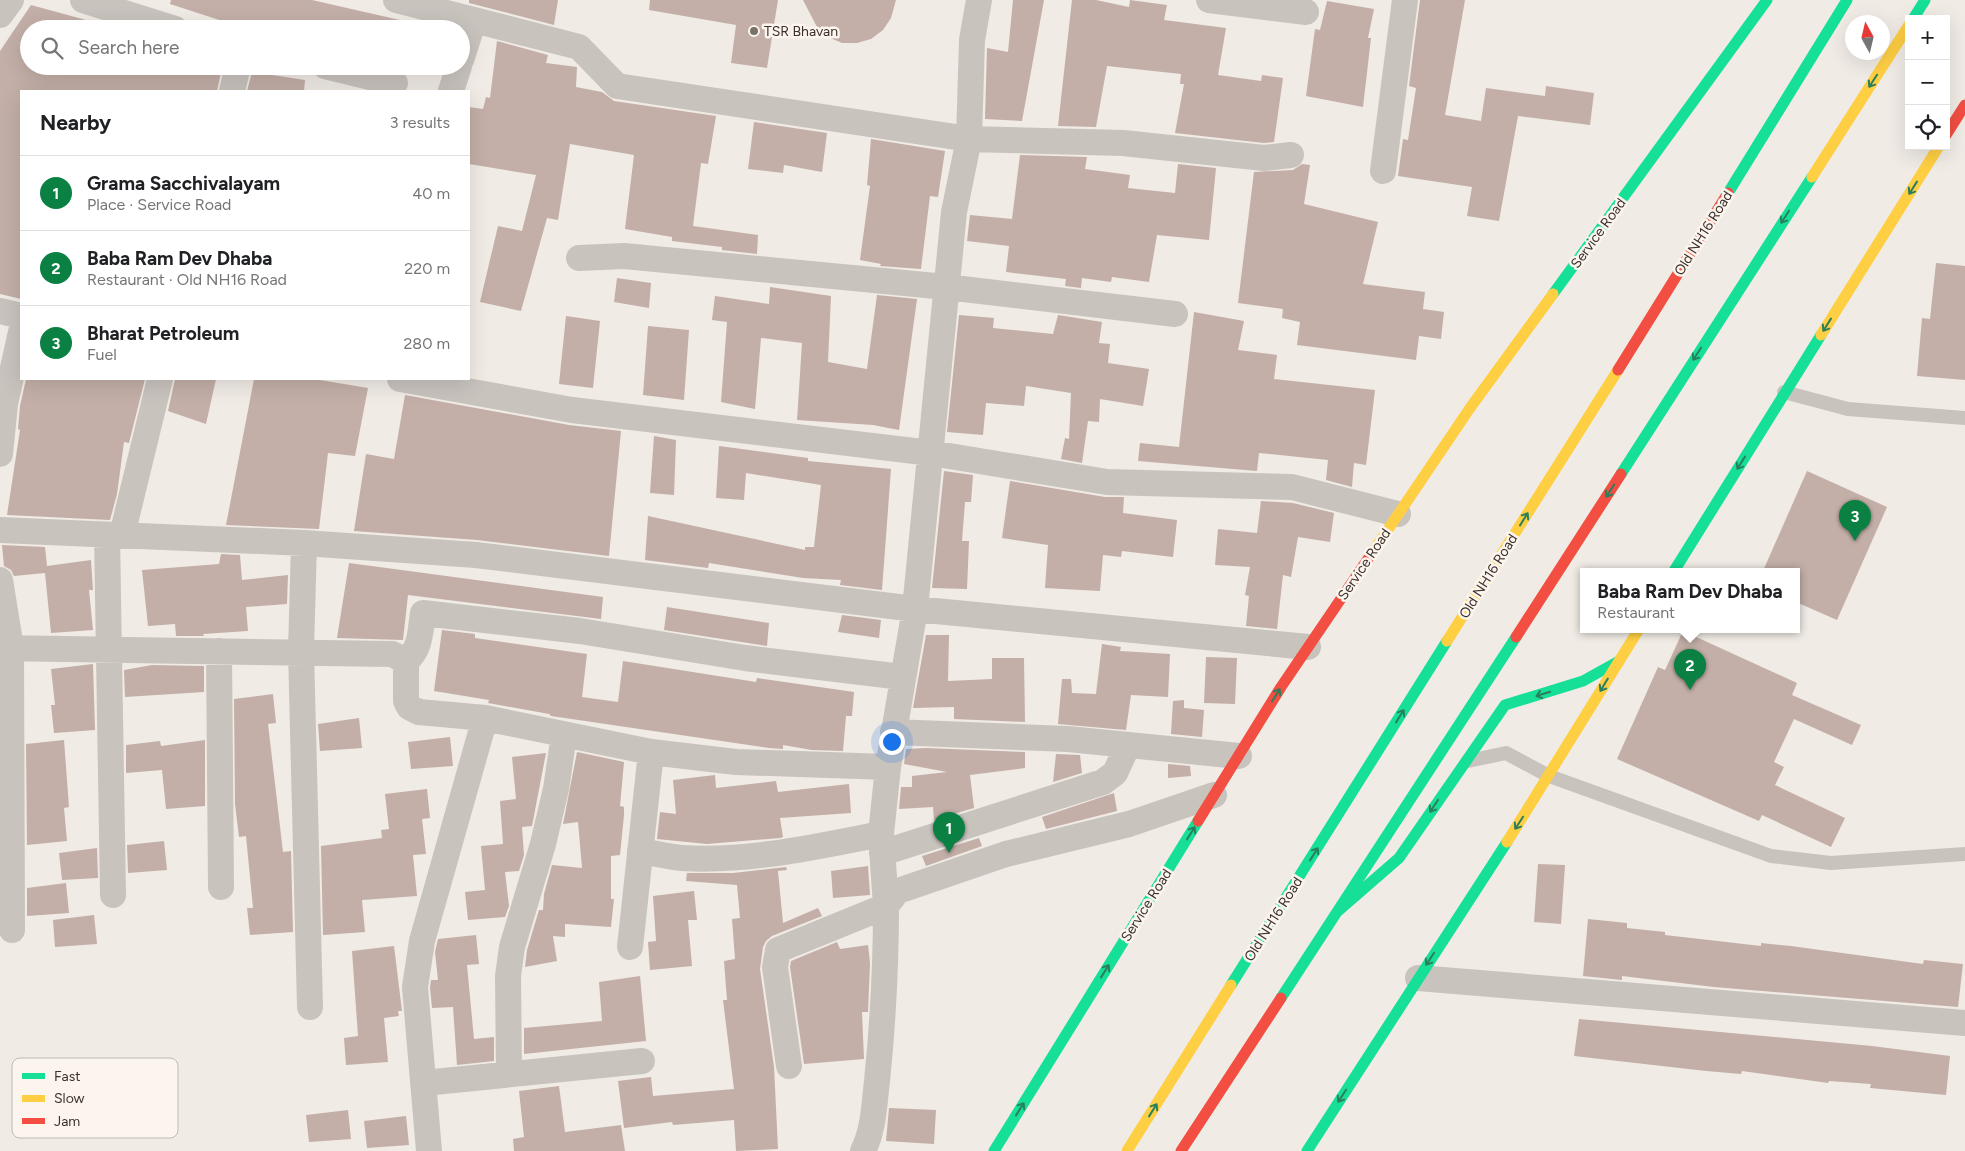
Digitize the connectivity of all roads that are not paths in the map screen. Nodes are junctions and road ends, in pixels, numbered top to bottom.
1 (11, 0) edge
2 (83, 0) edge
3 (396, 0) edge
4 (979, 0) edge
5 (1209, 0) edge
6 (1405, 0) edge
7 (1768, 0) edge
8 (1847, 0) edge
9 (1925, 0) edge
10 (1306, 12) dead end
11 (0, 15) edge
12 (1916, 15) edge
13 (147, 20) edge
14 (474, 20) junction
15 (1905, 31) edge
16 (470, 32) edge
17 (236, 75) edge
18 (362, 75) edge
19 (456, 75) edge
20 (395, 83) dead end
21 (232, 90) edge
22 (451, 90) edge
23 (1965, 105) edge
24 (1950, 129) edge
25 (969, 139) junction
26 (1936, 150) edge
27 (1291, 155) dead end
28 (1382, 171) dead end
29 (579, 258) dead end
30 (946, 288) junction
31 (0, 311) edge
32 (1176, 314) dead end
33 (20, 316) edge
34 (20, 336) edge
35 (160, 380) edge
36 (406, 380) edge
37 (1784, 392) junction
38 (1965, 418) edge
39 (0, 454) edge
40 (932, 454) junction
41 (1398, 514) junction
42 (0, 530) edge
43 (114, 535) junction
44 (304, 543) junction
45 (1676, 568) edge
46 (0, 580) edge
47 (915, 609) junction
48 (1636, 633) edge
49 (1308, 647) junction
50 (5, 648) edge
51 (110, 651) junction
52 (219, 651) junction
53 (301, 651) junction
54 (406, 661) junction
55 (1619, 661) junction
56 (902, 677) junction
57 (485, 718) junction
58 (894, 732) junction
59 (564, 734) junction
60 (1128, 745) junction
61 (651, 752) junction
62 (1239, 756) junction
63 (1465, 762) junction
64 (888, 767) junction
65 (1549, 776) junction
66 (1214, 795) junction
67 (882, 843) junction
68 (640, 851) junction
69 (1965, 854) edge
70 (221, 887) dead end
71 (113, 895) dead end
72 (886, 906) junction
73 (1338, 911) junction
74 (12, 930) dead end
75 (630, 947) dead end
76 (1418, 978) junction
77 (310, 1007) dead end
78 (1965, 1023) edge
79 (642, 1061) dead end
80 (789, 1066) dead end
81 (509, 1073) junction
82 (424, 1083) junction
83 (429, 1151) edge
84 (863, 1151) edge
85 (994, 1151) edge
86 (1127, 1151) edge
87 (1181, 1151) edge
88 (1307, 1151) edge

1 - 11 street
2 - 13 street
3 - 14 street
4 - 25 street
5 - 10 street
6 - 28 street
7 - 41 main road, Service Road
86 -> 8 main road, Old NH16 Road
9 - 12 main road
14 - 16 street
14 - 25 street
15 -> 73 main road
17 - 21 street
18 - 20 street
19 - 22 street
23 - 24 main road
25 - 27 street
25 - 30 street
26 -> 37 main road
29 - 30 street
30 - 32 street
30 - 40 street
31 - 33 street
34 - 39 street
35 - 43 street
36 - 40 street
37 - 38 lane
37 -> 45 main road
40 - 41 street
40 - 47 street
41 - 49 main road, Service Road
42 - 43 street
43 - 44 street
43 - 51 street
44 - 47 street
44 - 53 street
46 - 50 street
47 - 49 street
47 - 56 street
48 - 55 main road
62 -> 49 main road, Service Road
50 - 51 street
50 - 74 street
51 - 52 street
51 - 71 street
52 - 53 street
52 - 70 street
53 - 54 street
53 - 77 street
54 - 56 street
54 - 57 street
55 -> 63 main road
55 -> 65 main road
56 - 58 street
57 - 59 street
57 - 82 street
58 - 60 street
58 - 64 street
59 - 61 street
59 - 81 street
60 - 62 street
60 - 67 street
61 - 64 street
61 - 68 street
62 - 66 main road, Service Road
63 - 65 lane
63 -> 73 main road
64 - 67 street
65 - 69 lane
65 -> 76 main road
66 - 72 street
85 -> 66 main road, Service Road
67 - 68 street
67 - 72 street
68 - 75 street
72 - 80 street
72 - 84 street
73 - 87 main road
76 - 78 street
76 -> 88 main road
79 - 81 street
81 - 82 street
82 - 83 street

